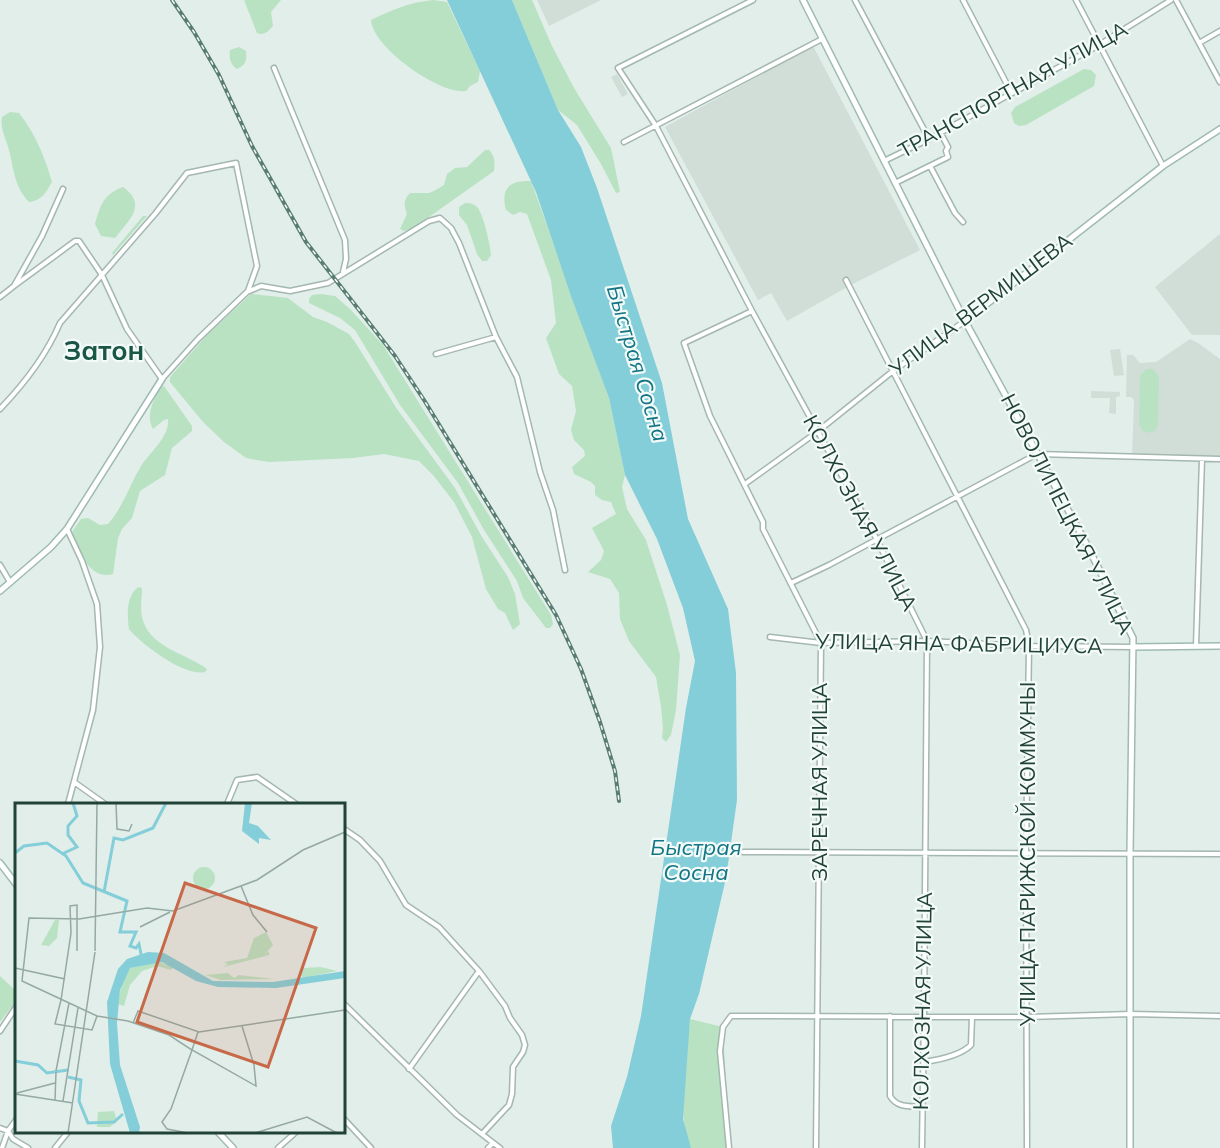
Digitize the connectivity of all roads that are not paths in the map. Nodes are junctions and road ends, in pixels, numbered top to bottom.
1 (753, 0) edge
2 (804, 0) edge
3 (855, 0) edge
4 (963, 0) edge
5 (1076, 0) edge
6 (1171, 0) edge
7 (1176, 0) edge
8 (1220, 31) edge
9 (822, 39) junction
10 (1199, 43) junction
11 (1099, 45) junction
12 (274, 68) dead end
13 (1220, 82) edge
14 (1011, 92) junction
15 (656, 126) junction
16 (1220, 129) edge
17 (940, 132) junction
18 (929, 139) junction
19 (624, 142) dead end
20 (884, 160) junction
21 (930, 166) junction
22 (1162, 166) junction
23 (895, 183) junction
24 (63, 189) dead end
25 (963, 222) dead end
26 (342, 273) junction
27 (102, 275) junction
28 (846, 280) dead end
29 (14, 286) junction
30 (247, 292) junction
31 (0, 297) edge
32 (752, 310) junction
33 (966, 321) junction
34 (496, 337) junction
35 (436, 354) dead end
36 (892, 371) junction
37 (162, 379) junction
38 (0, 409) edge
39 (817, 432) junction
40 (1037, 454) junction
41 (1202, 459) junction
42 (1220, 459) edge
43 (745, 484) junction
44 (956, 496) junction
45 (67, 530) junction
46 (876, 538) junction
47 (0, 565) edge
48 (565, 570) dead end
49 (10, 582) junction
50 (791, 583) junction
51 (0, 591) edge
52 (770, 637) dead end
53 (927, 641) junction
54 (821, 643) junction
55 (1029, 646) junction
56 (1196, 646) junction
57 (1220, 646) edge
58 (1133, 647) junction
59 (74, 782) junction
60 (68, 803) edge
61 (104, 803) edge
62 (227, 803) edge
63 (295, 803) edge
64 (345, 830) edge
65 (743, 852) dead end
66 (1026, 852) junction
67 (819, 853) junction
68 (925, 854) junction
69 (1130, 854) junction
70 (1220, 854) edge
71 (0, 863) edge
72 (15, 883) edge
73 (479, 971) junction
74 (345, 1005) edge
75 (15, 1008) edge
76 (1131, 1014) junction
77 (818, 1016) junction
78 (890, 1016) junction
79 (924, 1016) junction
80 (972, 1016) junction
81 (1220, 1016) edge
82 (1027, 1017) junction
83 (0, 1031) edge
84 (923, 1062) junction
85 (409, 1069) junction
86 (922, 1107) junction
87 (345, 1120) edge
88 (15, 1121) edge
89 (0, 1128) edge
90 (8, 1131) junction
91 (66, 1133) edge
92 (220, 1133) edge
93 (294, 1133) edge
94 (482, 1134) junction
95 (494, 1143) junction
96 (2, 1148) edge
97 (28, 1148) edge
98 (55, 1148) edge
99 (233, 1148) edge
100 (278, 1148) edge
101 (371, 1148) edge
102 (489, 1148) edge
103 (500, 1148) edge
104 (729, 1148) edge
105 (816, 1148) edge
106 (922, 1148) edge
107 (1027, 1148) edge
108 (1130, 1148) edge

1 - 15 street, КОЛХОЗНАЯ УЛИЦА
2 - 9 street, НОВОЛИПЕЦКАЯ УЛИЦА
3 - 18 street
4 - 14 street
5 - 11 street
6 - 11 street, ТРАНСПОРТНАЯ УЛИЦА
7 - 10 street
8 - 10 street
9 - 15 street
9 - 20 street, НОВОЛИПЕЦКАЯ УЛИЦА
10 - 13 street
11 - 14 street, ТРАНСПОРТНАЯ УЛИЦА
11 - 22 street
12 - 26 street
14 - 17 street, ТРАНСПОРТНАЯ УЛИЦА
15 - 19 street
15 - 32 street, КОЛХОЗНАЯ УЛИЦА
16 - 22 street, УЛИЦА ВЕРМИШЕВА
17 - 18 street, ТРАНСПОРТНАЯ УЛИЦА
17 - 21 street
18 - 20 street, ТРАНСПОРТНАЯ УЛИЦА
20 - 23 street, НОВОЛИПЕЦКАЯ УЛИЦА
21 - 23 street
21 - 25 street
22 - 33 street, УЛИЦА ВЕРМИШЕВА
23 - 33 street, НОВОЛИПЕЦКАЯ УЛИЦА
24 - 29 street
26 - 30 street
26 - 34 street
27 - 29 street
27 - 30 street
27 - 37 street
27 - 38 street
28 - 36 street, УЛИЦА ПАРИЖСКОЙ КОММУНЫ
29 - 31 street
30 - 37 street
32 - 39 street, КОЛХОЗНАЯ УЛИЦА
32 - 43 street, ЗАРЕЧНАЯ УЛИЦА
33 - 36 street, УЛИЦА ВЕРМИШЕВА
33 - 40 street, НОВОЛИПЕЦКАЯ УЛИЦА
34 - 35 street
34 - 48 street
36 - 39 street, УЛИЦА ВЕРМИШЕВА
36 - 44 street, УЛИЦА ПАРИЖСКОЙ КОММУНЫ
37 - 45 street
39 - 43 street, УЛИЦА ВЕРМИШЕВА
39 - 46 street, КОЛХОЗНАЯ УЛИЦА
40 - 41 street
40 - 44 street
40 - 58 street, НОВОЛИПЕЦКАЯ УЛИЦА
41 - 42 street
41 - 56 street
43 - 50 street, ЗАРЕЧНАЯ УЛИЦА
44 - 46 street
44 - 55 street, УЛИЦА ПАРИЖСКОЙ КОММУНЫ
45 - 49 street
45 - 59 street
46 - 50 street
46 - 53 street, КОЛХОЗНАЯ УЛИЦА
47 - 49 street
49 - 51 street
50 - 54 street, ЗАРЕЧНАЯ УЛИЦА
52 - 54 street, УЛИЦА ЯНА ФАБРИЦИУСА
53 - 54 street, УЛИЦА ЯНА ФАБРИЦИУСА
53 - 55 street, УЛИЦА ЯНА ФАБРИЦИУСА
53 - 68 street, КОЛХОЗНАЯ УЛИЦА
54 - 67 street, ЗАРЕЧНАЯ УЛИЦА
55 - 58 street, УЛИЦА ЯНА ФАБРИЦИУСА
55 - 66 street, УЛИЦА ПАРИЖСКОЙ КОММУНЫ
56 - 57 street, УЛИЦА ЯНА ФАБРИЦИУСА
56 - 58 street, УЛИЦА ЯНА ФАБРИЦИУСА
58 - 69 street, НОВОЛИПЕЦКАЯ УЛИЦА
59 - 60 street
59 - 61 street
62 - 63 street
64 - 73 street
65 - 67 street
66 - 68 street
66 - 69 street
66 - 82 street, УЛИЦА ПАРИЖСКОЙ КОММУНЫ
67 - 68 street
67 - 77 street, ЗАРЕЧНАЯ УЛИЦА
68 - 79 street, КОЛХОЗНАЯ УЛИЦА
69 - 70 street
69 - 76 street, НОВОЛИПЕЦКАЯ УЛИЦА
71 - 72 street
73 - 85 street
73 - 94 street
74 - 85 street
75 - 83 street
76 - 81 street
76 - 82 street
76 - 108 street, НОВОЛИПЕЦКАЯ УЛИЦА
77 - 78 street
77 - 104 street
77 - 105 street, ЗАРЕЧНАЯ УЛИЦА
78 - 79 street
78 - 86 street
79 - 80 street
79 - 84 street, КОЛХОЗНАЯ УЛИЦА
80 - 82 street
80 - 84 street
82 - 107 street, УЛИЦА ПАРИЖСКОЙ КОММУНЫ
84 - 86 street, КОЛХОЗНАЯ УЛИЦА
85 - 94 street
86 - 106 street, КОЛХОЗНАЯ УЛИЦА
87 - 101 street
88 - 90 street
89 - 90 street
90 - 96 street
90 - 97 street
91 - 98 street
92 - 99 street
93 - 100 street
94 - 95 street
95 - 102 street
95 - 103 street

